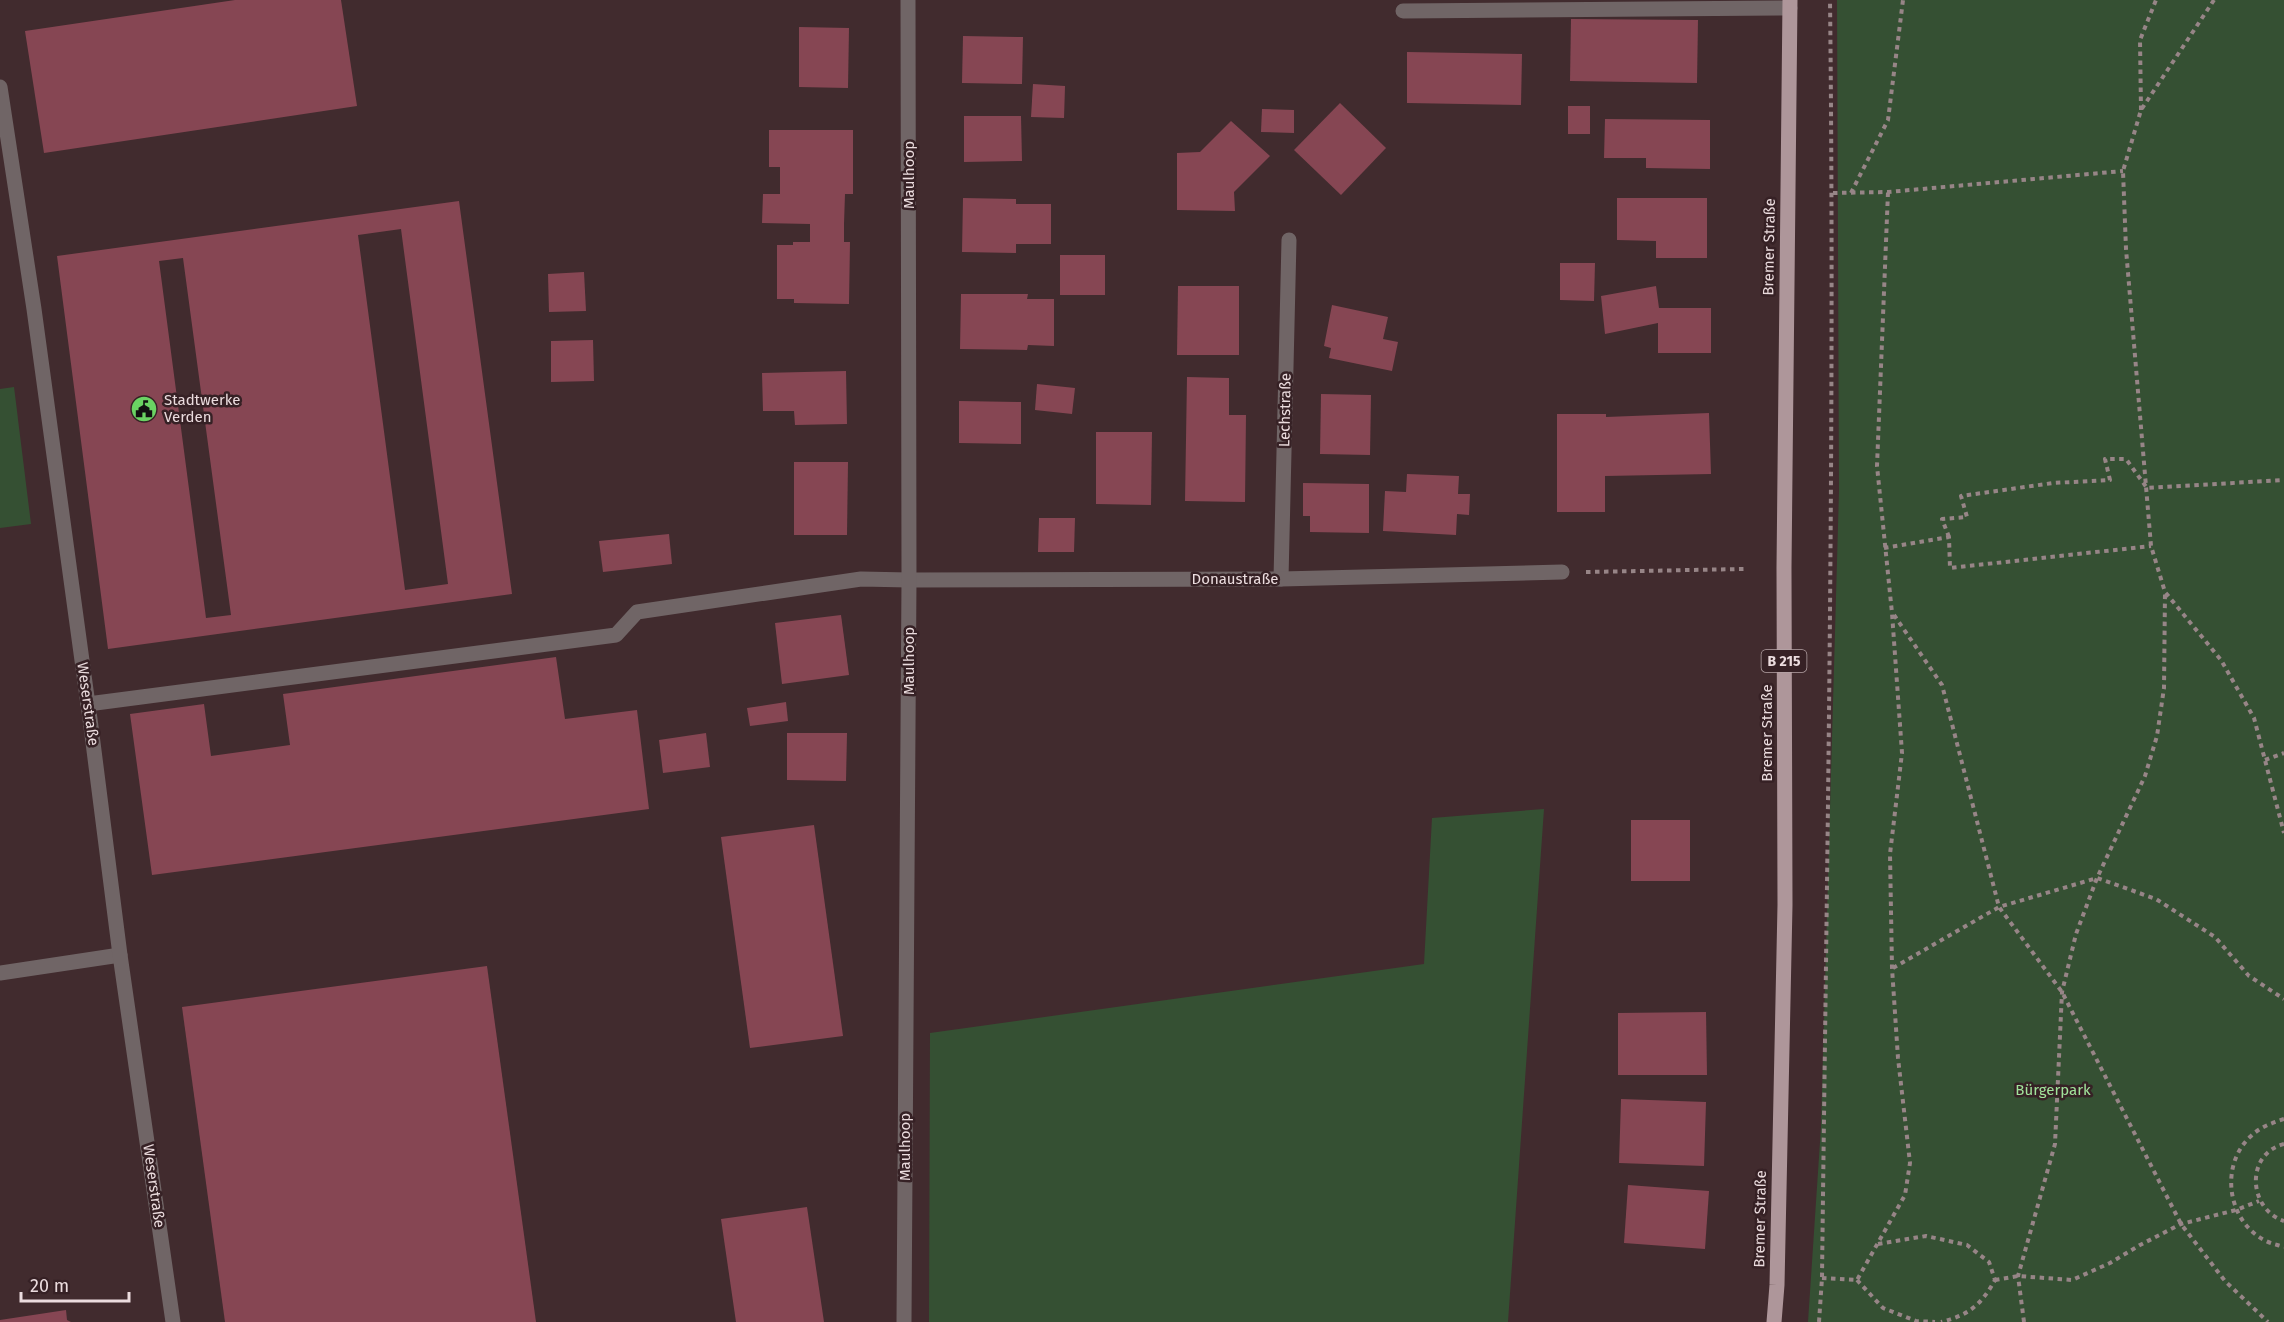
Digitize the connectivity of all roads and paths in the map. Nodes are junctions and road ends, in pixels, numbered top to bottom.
1 (908, 0) edge
2 (1830, 0) edge
3 (1903, 0) edge
4 (2156, 0) edge
5 (2214, 0) edge
6 (1790, 4) edge
7 (1403, 11) dead end
8 (0, 87) edge
9 (2141, 110) junction
10 (2123, 171) junction
11 (1888, 192) junction
12 (1833, 193) junction
13 (1851, 193) junction
14 (1289, 240) dead end
15 (2284, 480) edge
16 (2147, 488) junction
17 (1949, 537) junction
18 (2151, 546) junction
19 (1884, 548) junction
20 (1744, 569) dead end
21 (1562, 572) joint
22 (1281, 579) junction
23 (909, 580) junction
24 (2166, 592) junction
25 (1892, 613) junction
26 (88, 704) junction
27 (2284, 753) edge
28 (2265, 760) junction
29 (2284, 833) edge
30 (2097, 878) junction
31 (1999, 907) junction
32 (120, 955) junction
33 (1892, 968) junction
34 (0, 973) edge
35 (2062, 992) junction
36 (2284, 999) edge
37 (2284, 1119) edge
38 (2284, 1144) edge
39 (2259, 1201) junction
40 (2236, 1210) junction
41 (2284, 1221) edge
42 (2181, 1224) junction
43 (1877, 1244) junction
44 (2284, 1247) edge
45 (2018, 1276) junction
46 (1822, 1278) junction
47 (1857, 1280) junction
48 (1995, 1280) junction
49 (173, 1322) edge
50 (904, 1322) edge
51 (1774, 1322) edge
52 (1819, 1322) edge
53 (1935, 1322) edge
54 (1941, 1322) edge
55 (2024, 1322) edge
56 (2268, 1322) edge

1 - 23 street, Maulhoop
2 - 12 path
3 - 13 path
4 - 9 path
5 - 9 path
6 - 7 street
6 - 51 main road, Bremer Straße / B 215
8 - 26 street, Weserstraße
9 - 10 path
10 - 11 path
10 - 16 path
11 - 13 path
11 - 19 path
12 - 13 path
12 - 46 path
14 - 22 street, Lechstraße
15 - 16 path
16 - 17 path
16 - 18 path
17 - 18 path
17 - 19 path
18 - 24 path
19 - 25 path
20 - 21 path
21 - 22 street, Donaustraße
22 - 23 street, Donaustraße
23 - 26 street, Donaustraße
23 - 50 street, Maulhoop
24 - 28 path
24 - 30 path
25 - 31 path
25 - 33 path
26 - 32 street, Weserstraße
27 - 28 path
28 - 29 path
30 - 31 path
30 - 35 path
30 - 36 path
31 - 33 path
31 - 35 path
32 - 34 street
32 - 49 street, Weserstraße
33 - 43 path
35 - 42 path
35 - 45 path
37 - 40 path
38 - 39 path
39 - 40 path
39 - 41 path
40 - 42 path
40 - 44 path
42 - 45 path
42 - 56 path
43 - 47 path
43 - 48 path
45 - 48 path
45 - 55 path
46 - 47 path
46 - 52 path
47 - 53 path
48 - 54 path

